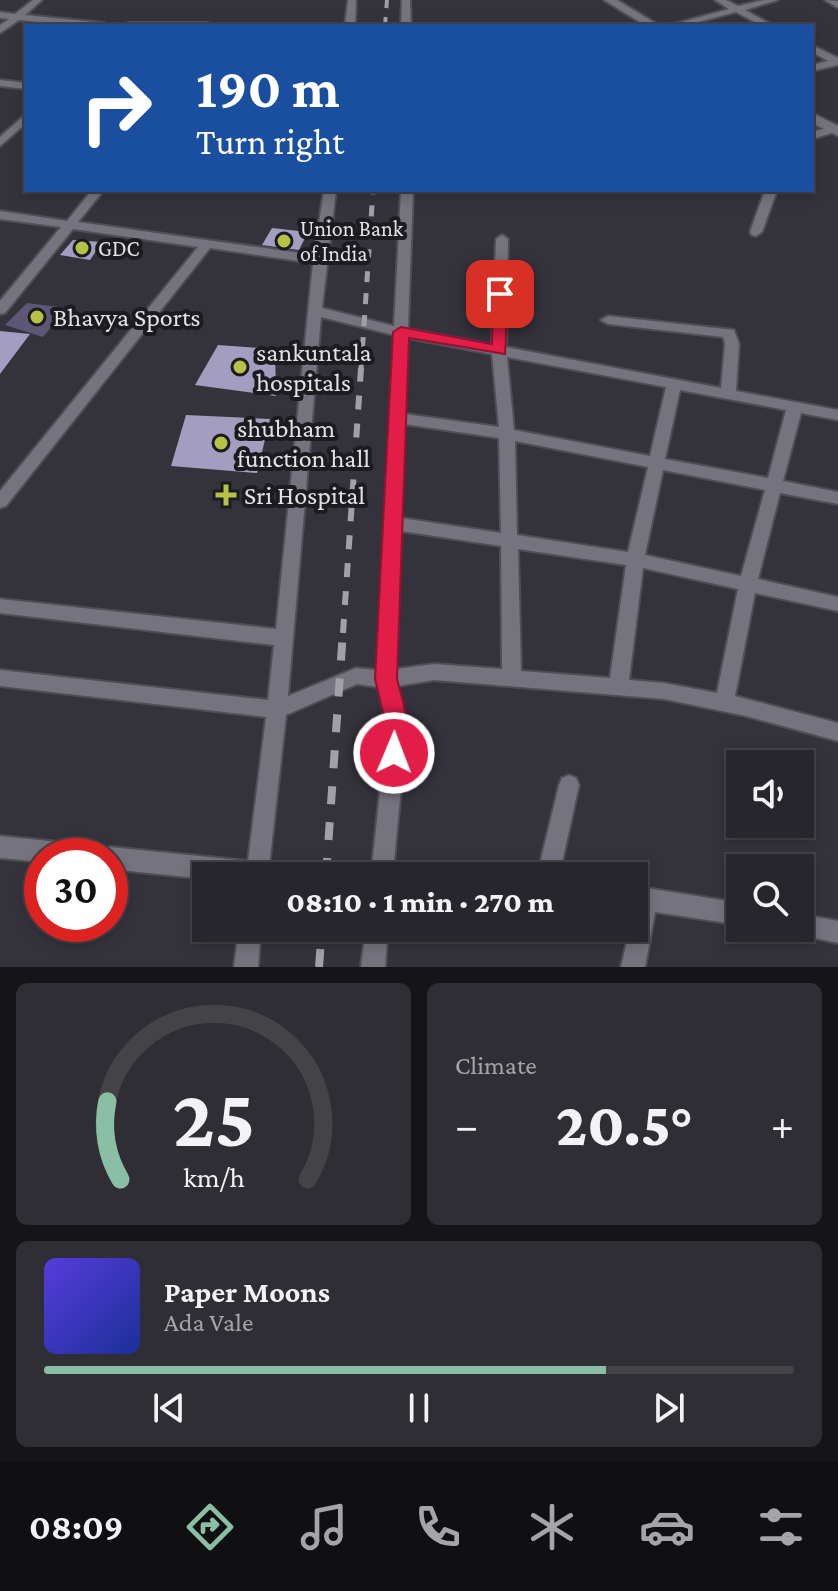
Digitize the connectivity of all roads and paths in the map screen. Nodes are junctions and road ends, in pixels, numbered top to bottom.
1 (38, 0) edge
2 (352, 0) edge
3 (406, 0) edge
4 (609, 0) edge
5 (719, 0) edge
6 (774, 0) edge
7 (829, 0) edge
8 (838, 5) edge
9 (737, 9) junction
10 (0, 15) edge
11 (17, 18) junction
12 (82, 24) edge
13 (350, 24) edge
14 (406, 24) edge
15 (651, 24) edge
16 (680, 24) edge
17 (765, 24) edge
18 (0, 30) edge
19 (814, 49) edge
20 (838, 61) edge
21 (814, 67) edge
22 (0, 83) edge
23 (24, 86) edge
24 (814, 118) edge
25 (24, 119) edge
26 (836, 131) edge
27 (814, 136) edge
28 (0, 143) edge
29 (96, 192) edge
30 (330, 192) edge
31 (407, 192) edge
32 (770, 192) edge
33 (0, 215) edge
34 (70, 225) junction
35 (756, 232) dead end
36 (502, 239) dead end
37 (206, 245) junction
38 (320, 260) junction
39 (0, 310) edge
40 (316, 311) junction
41 (608, 320) dead end
42 (401, 332) junction
43 (499, 350) junction
44 (674, 383) junction
45 (728, 394) junction
46 (795, 406) junction
47 (838, 415) edge
48 (397, 418) junction
49 (507, 434) junction
50 (658, 463) junction
51 (773, 485) junction
52 (838, 498) edge
53 (0, 502) edge
54 (392, 523) junction
55 (507, 538) junction
56 (635, 560) junction
57 (748, 584) junction
58 (838, 604) edge
59 (0, 606) edge
60 (284, 638) junction
61 (0, 678) edge
62 (386, 679) junction
63 (512, 680) junction
64 (618, 688) junction
65 (724, 703) junction
66 (277, 710) junction
67 (838, 732) edge
68 (569, 785) dead end
69 (0, 847) edge
70 (24, 849) edge
71 (128, 860) edge
72 (259, 862) edge
73 (383, 862) edge
74 (551, 862) edge
75 (192, 867) edge
76 (648, 898) edge
77 (726, 912) edge
78 (814, 928) edge
79 (838, 932) edge
80 (249, 942) edge
81 (376, 942) edge
82 (636, 942) edge
83 (246, 967) edge
84 (373, 967) edge
85 (633, 967) edge

1 - 11 street
2 - 13 street
3 - 14 street
4 - 15 main road
5 - 9 street
6 - 9 street
7 - 8 street
9 - 16 street
9 - 17 street
10 - 11 street
11 - 12 street
11 - 18 street
19 - 20 street
20 - 21 street
22 - 23 street
24 - 26 main road
25 - 28 street
26 - 27 street
29 - 34 street
30 - 38 street
31 - 42 street
32 - 35 street
33 - 34 street
34 - 37 street
34 - 39 street
36 - 43 street
37 - 38 street
37 - 53 street
38 - 40 street
40 - 42 street
40 - 60 street
41 - 45 street
42 - 43 street
42 - 48 street
43 - 44 street
43 - 49 street
44 - 45 street
44 - 50 street
45 - 46 street
46 - 47 street
46 - 51 street
48 - 49 street
48 - 54 street
49 - 50 street
49 - 55 street
50 - 51 street
50 - 56 street
51 - 52 street
51 - 57 street
54 - 55 street
54 - 62 street
55 - 56 street
55 - 63 street
56 - 57 street
56 - 64 street
57 - 58 street
57 - 65 street
59 - 60 street
60 - 66 street
61 - 66 street
62 - 63 street
62 - 66 street
62 - 73 street
63 - 64 street
64 - 65 street
65 - 67 street
66 - 72 street
68 - 74 street
69 - 70 street
71 - 75 street
76 - 77 street
78 - 79 street
80 - 83 street
81 - 84 street
82 - 85 street

